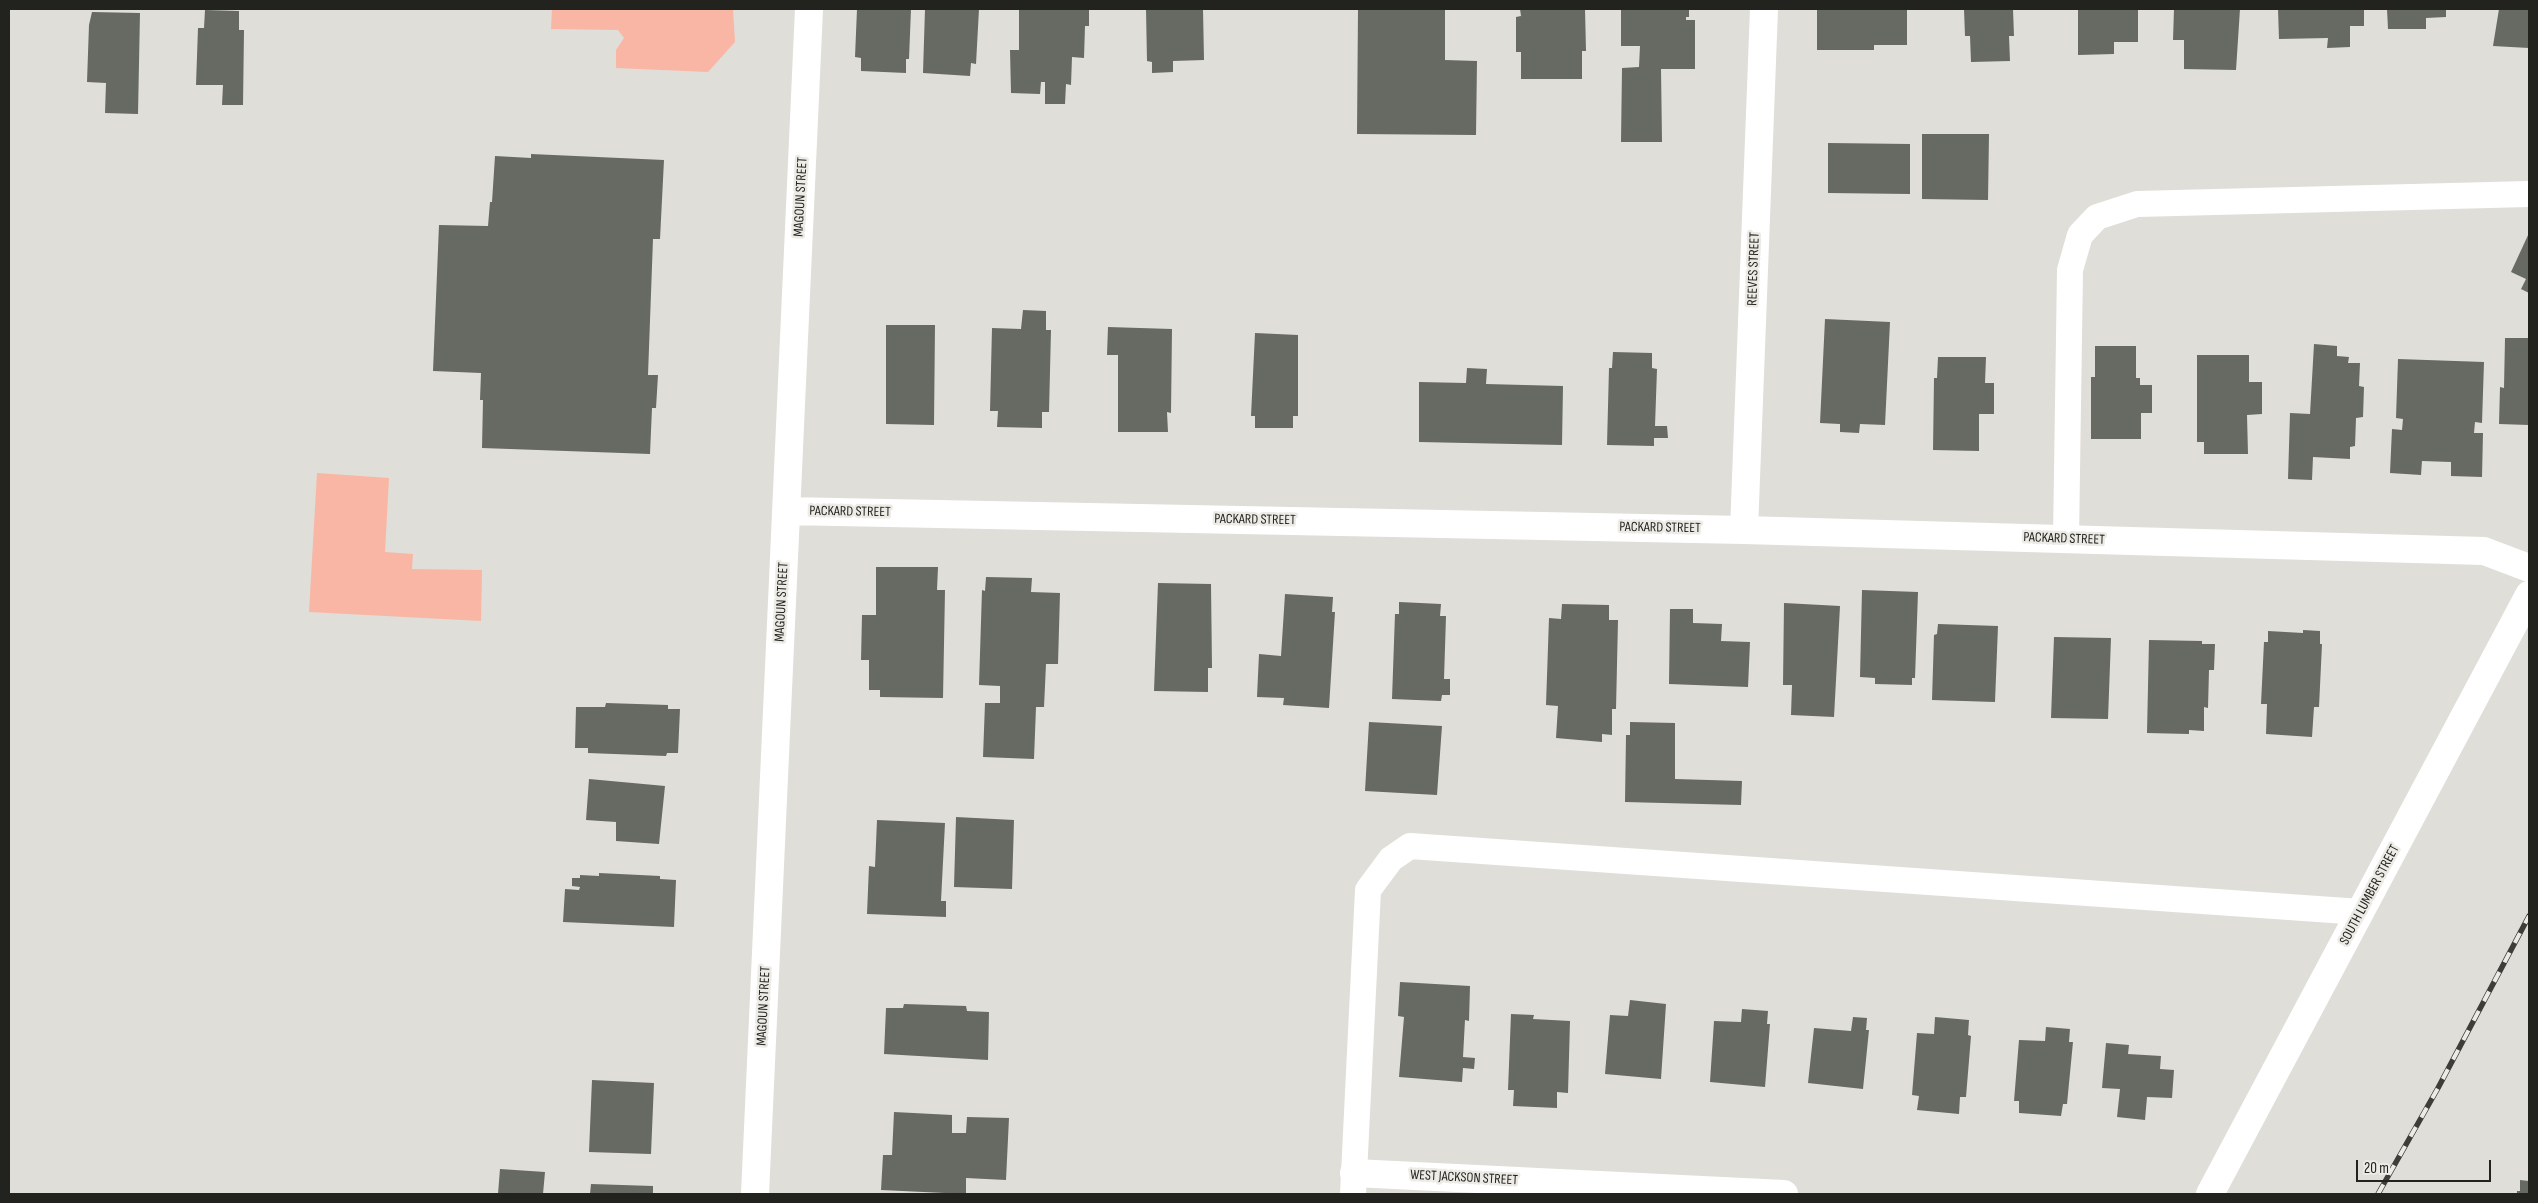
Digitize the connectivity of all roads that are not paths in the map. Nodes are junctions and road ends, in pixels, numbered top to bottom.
1 (810, 9) edge
2 (1764, 9) edge
3 (2529, 194) edge
4 (786, 511) junction
5 (1744, 530) junction
6 (2066, 539) junction
7 (2529, 568) edge
8 (2529, 596) edge
9 (2361, 912) junction
10 (1354, 1184) edge
11 (755, 1194) edge
12 (1784, 1194) edge
13 (2210, 1194) edge

1 - 4 street, MAGOUN STREET
2 - 5 street, REEVES STREET
3 - 6 lane
4 - 5 street, PACKARD STREET
4 - 11 street, MAGOUN STREET
5 - 6 street, PACKARD STREET
6 - 7 street, PACKARD STREET
8 - 9 street, SOUTH LUMBER STREET
9 - 10 lane
9 - 13 street, SOUTH LUMBER STREET
10 - 12 street, WEST JACKSON STREET

